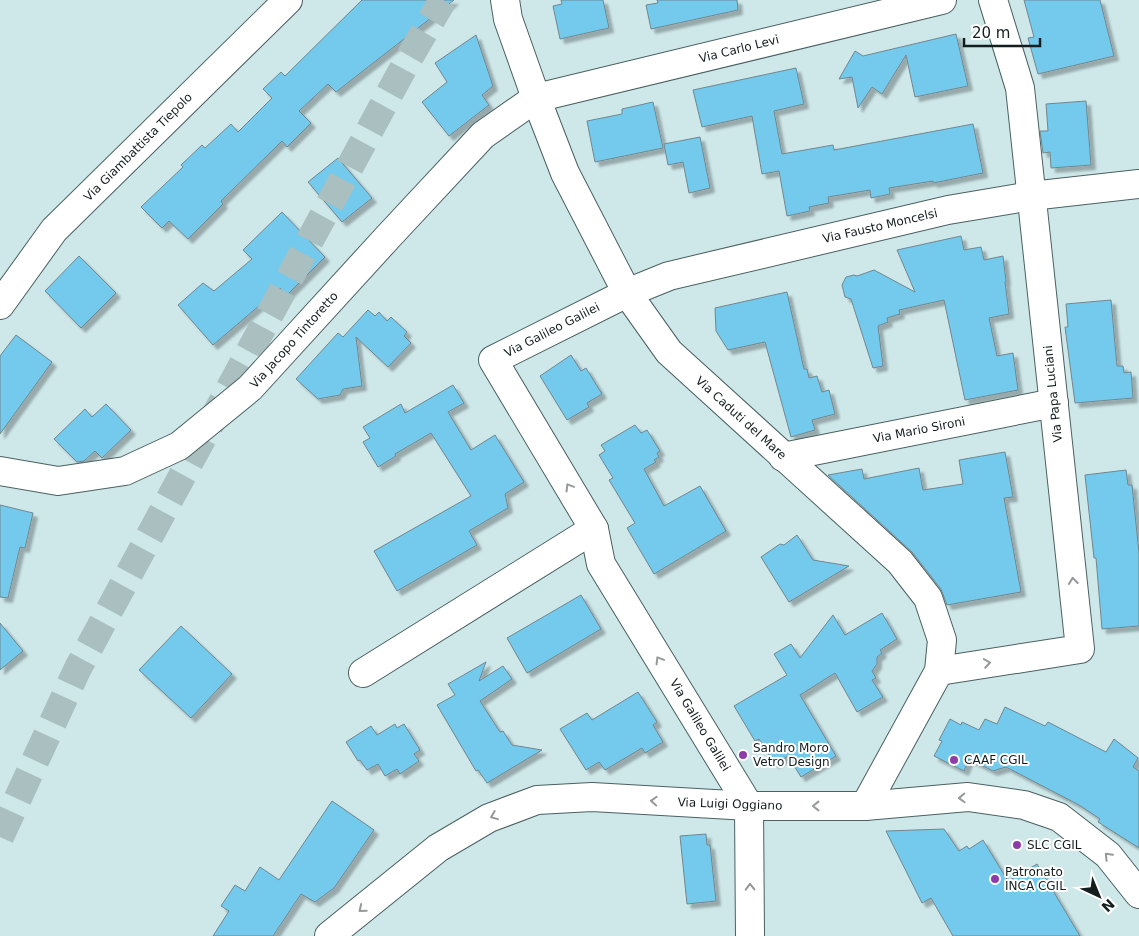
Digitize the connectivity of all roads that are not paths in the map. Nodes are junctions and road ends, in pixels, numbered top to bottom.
1 (288, 0) edge
2 (504, 0) edge
3 (942, 0) edge
4 (992, 0) edge
5 (536, 98) junction
6 (1139, 184) edge
7 (1031, 196) junction
8 (626, 293) junction
9 (0, 304) edge
10 (1054, 403) junction
11 (783, 457) junction
12 (0, 471) edge
13 (594, 529) junction
14 (939, 671) junction
15 (363, 673) dead end
16 (749, 806) junction
17 (865, 806) junction
18 (1139, 894) edge
19 (329, 936) edge
20 (750, 936) edge

1 - 9 street, Via Giambattista Tiepolo
2 - 5 street, Via Caduti del Mare
3 - 5 street, Via Carlo Levi
4 - 7 street, Via Papa Luciani
5 - 8 street, Via Caduti del Mare
5 - 12 street, Via Jacopo Tintoretto
6 - 7 street, Via Fausto Moncelsi
7 - 8 street, Via Fausto Moncelsi
7 - 10 street, Via Papa Luciani
8 - 11 street, Via Caduti del Mare
13 -> 8 street, Via Galileo Galilei
10 - 11 street, Via Mario Sironi
14 -> 10 street, Via Papa Luciani
11 - 14 street, Via Caduti del Mare
13 - 15 street
16 -> 13 street, Via Galileo Galilei
14 - 17 street, Via Caduti del Mare
17 -> 16 street, Via Luigi Oggiano
16 -> 19 street, Via Luigi Oggiano
20 -> 16 street
18 -> 17 street, Via Luigi Oggiano

